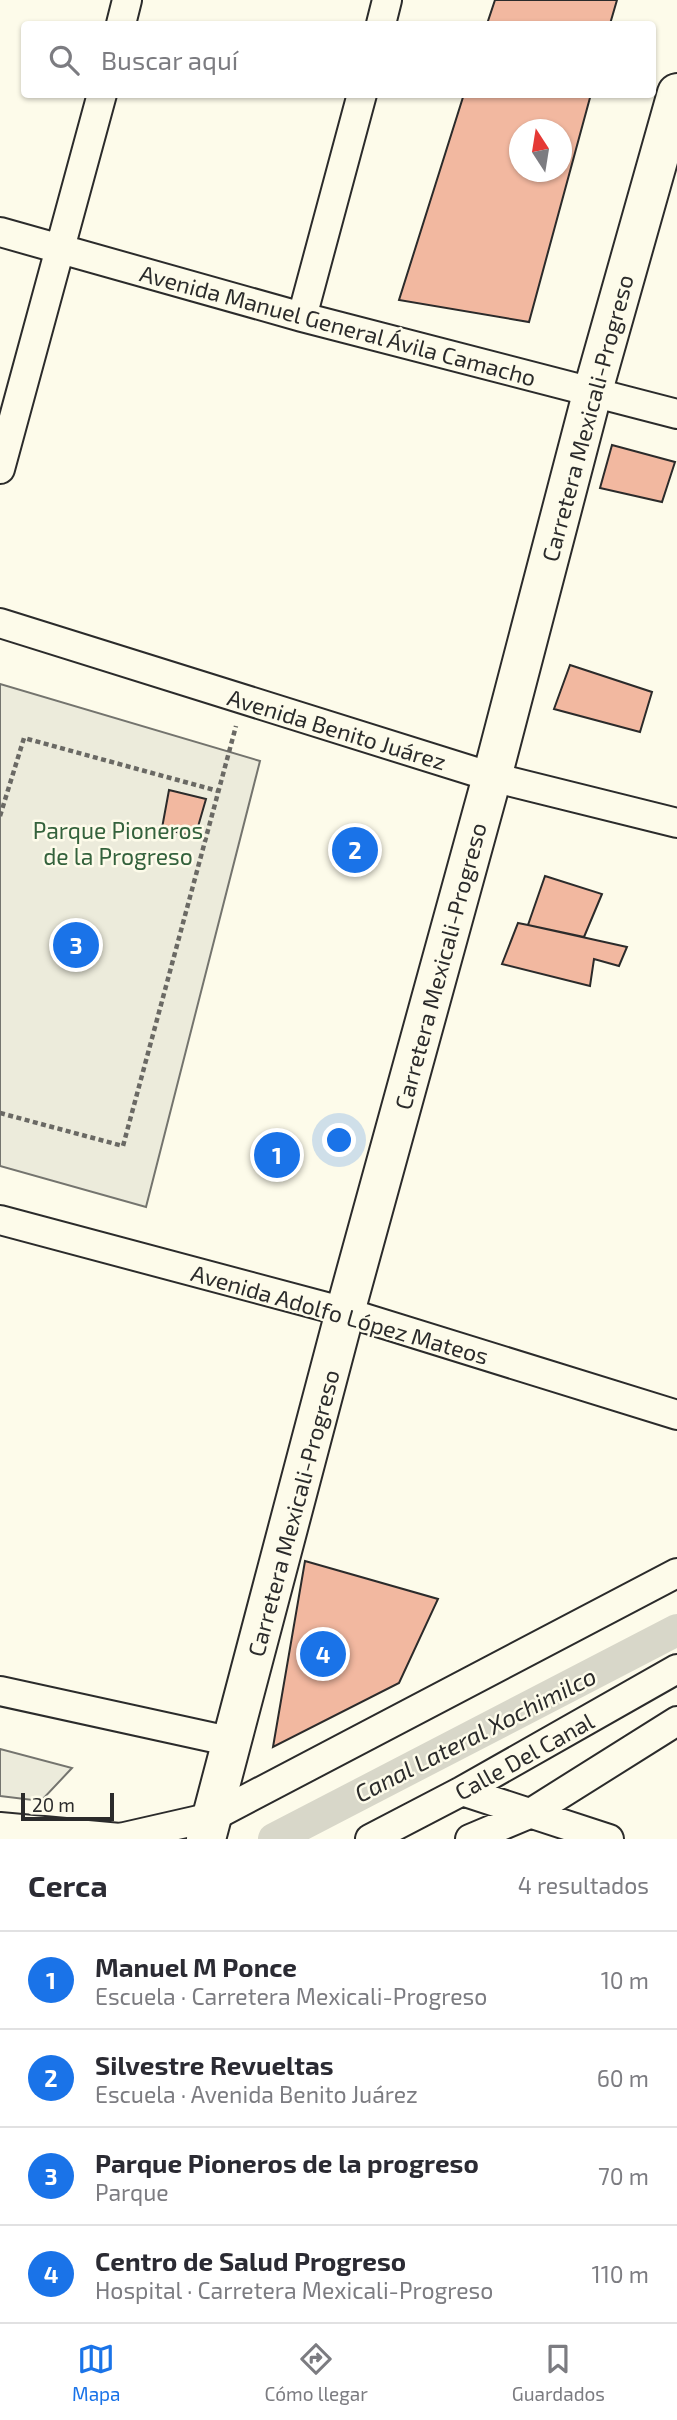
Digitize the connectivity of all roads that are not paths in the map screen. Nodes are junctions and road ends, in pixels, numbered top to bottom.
1 (127, 0) edge
2 (387, 0) edge
3 (122, 21) edge
4 (382, 21) edge
5 (677, 93) edge
6 (101, 98) edge
7 (361, 98) edge
8 (0, 232) edge
9 (60, 249) junction
10 (302, 317) junction
11 (592, 394) junction
12 (677, 414) edge
13 (0, 470) edge
14 (0, 623) edge
15 (492, 777) junction
16 (677, 823) edge
17 (0, 1220) edge
18 (345, 1312) junction
19 (677, 1415) edge
20 (677, 1573) edge
21 (677, 1669) edge
22 (0, 1691) edge
23 (677, 1721) edge
24 (233, 1742) junction
25 (462, 1791) junction
26 (529, 1814) junction
27 (0, 1827) edge
28 (209, 1828) edge
29 (370, 1839) edge
30 (470, 1839) edge
31 (609, 1839) edge

1 - 3 street
2 - 4 street
5 - 11 main road, Carretera Mexicali-Progreso
6 - 9 street
7 - 10 street
8 - 9 street, Avenida Manuel General Ávila Camacho
9 - 10 street, Avenida Manuel General Ávila Camacho
9 - 13 street
10 - 11 street, Avenida Manuel General Ávila Camacho
11 - 12 street, Avenida Manuel General Ávila Camacho
11 - 15 main road, Carretera Mexicali-Progreso
14 - 15 street, Avenida Benito Juárez
15 - 16 street, Avenida Benito Juárez
15 - 18 main road, Carretera Mexicali-Progreso
17 - 18 street, Avenida Adolfo López Mateos
18 - 19 street, Avenida Adolfo López Mateos
18 - 24 main road, Carretera Mexicali-Progreso
20 - 28 street
21 - 25 street, Calle Del Canal
22 - 24 street
23 - 26 street
24 - 28 main road, Carretera Mexicali-Progreso
25 - 26 street
25 - 29 street, Calle Del Canal
26 - 30 street
26 - 31 street
27 - 28 street

